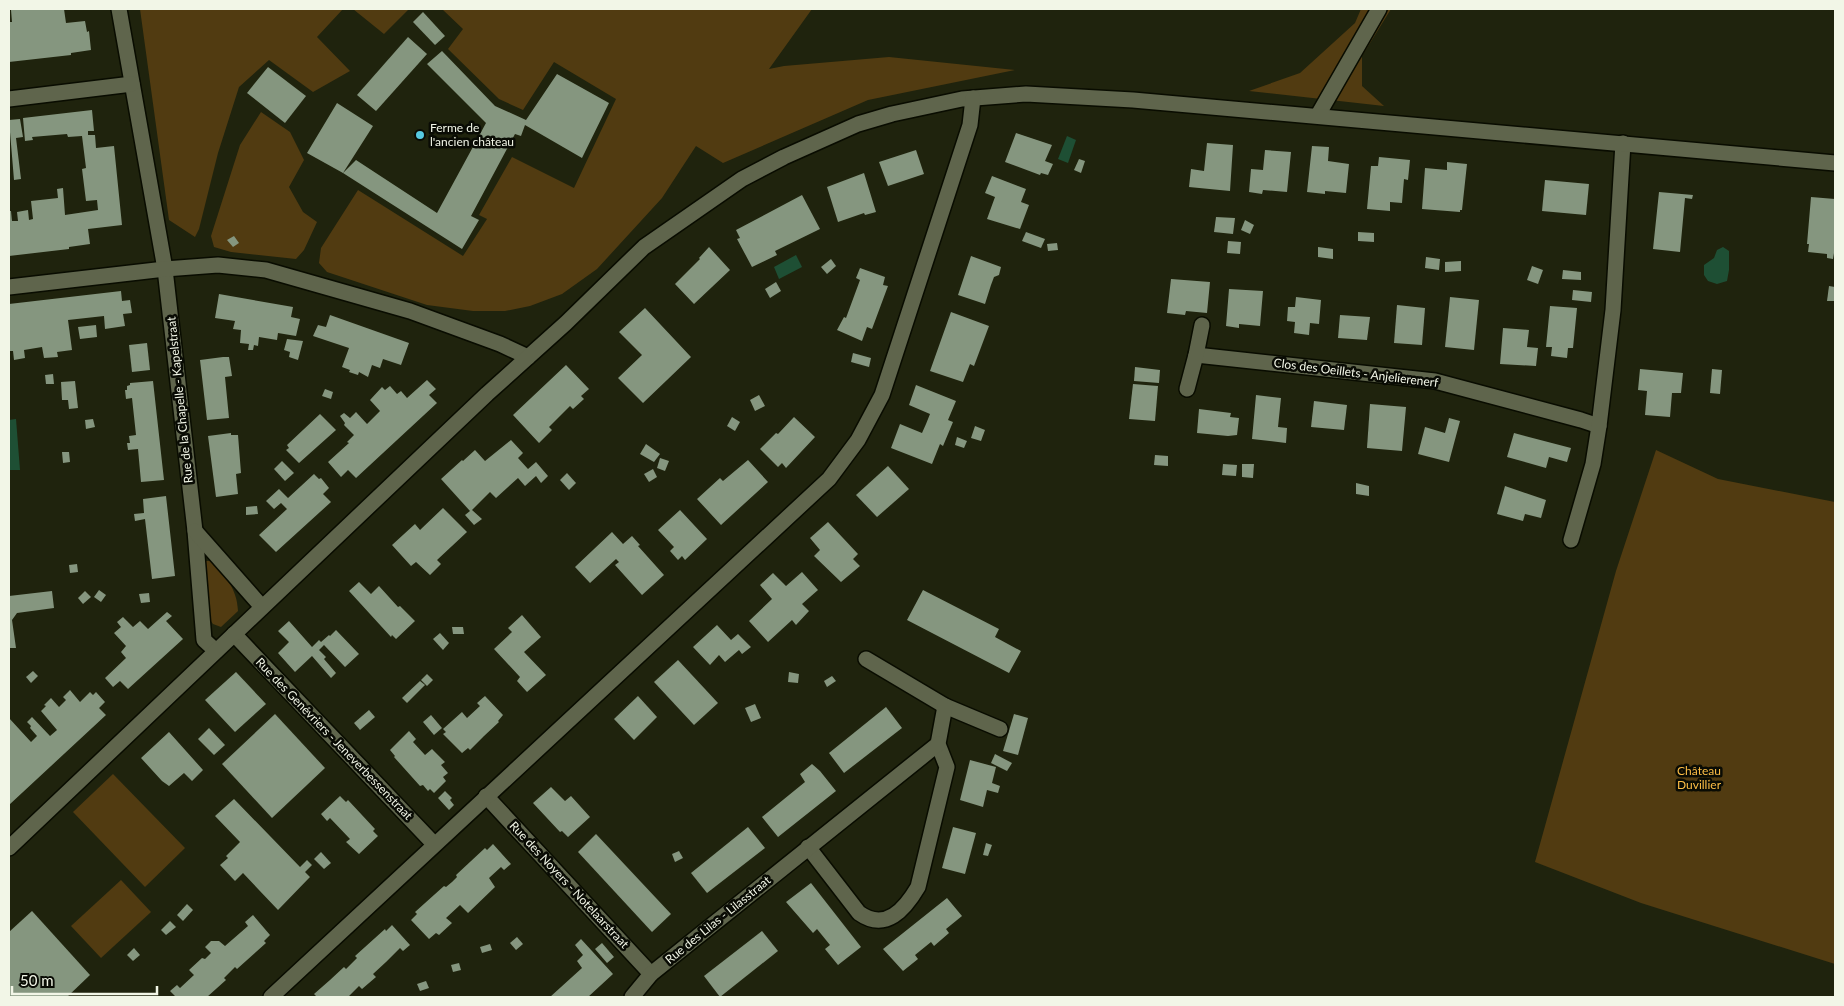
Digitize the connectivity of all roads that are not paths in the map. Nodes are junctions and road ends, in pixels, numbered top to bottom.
1 (119, 9) edge
2 (1379, 9) edge
3 (132, 84) junction
4 (974, 98) junction
5 (9, 99) edge
6 (1318, 115) junction
7 (1624, 143) junction
8 (1835, 163) edge
9 (166, 268) junction
10 (9, 287) edge
11 (1202, 324) dead end
12 (1196, 355) junction
13 (528, 357) junction
14 (1187, 389) dead end
15 (1599, 426) junction
16 (195, 531) junction
17 (1571, 540) dead end
18 (262, 606) junction
19 (234, 634) junction
20 (216, 651) junction
21 (866, 659) dead end
22 (945, 706) junction
23 (1000, 729) dead end
24 (938, 744) junction
25 (486, 796) junction
26 (434, 844) junction
27 (808, 847) junction
28 (9, 848) edge
29 (652, 974) junction
30 (271, 997) edge
31 (632, 997) edge

1 - 3 street, Rue de la Chapelle - Kapelstraat
2 - 6 street
3 - 5 street
3 - 9 street, Rue de la Chapelle - Kapelstraat
4 - 6 street
4 - 13 street
4 - 25 street
6 - 7 street
7 - 8 street
7 - 15 street
9 - 10 street
9 - 13 street
9 - 16 street, Rue de la Chapelle - Kapelstraat
11 - 12 street
12 - 14 street
12 - 15 street, Clos des Oeillets - Anjelierenerf
13 - 18 street
15 - 17 street
16 - 18 street
16 - 20 street, Rue de la Chapelle - Kapelstraat
18 - 19 street
19 - 20 street
19 - 26 street, Rue des Genévriers - Jeneverbessenstraat
20 - 28 street
21 - 22 street
22 - 23 street
22 - 24 street
24 - 27 street, Rue des Lilas - Lilasstraat
24 - 27 street
25 - 26 street
25 - 29 street, Rue des Noyers - Notelaarstraat
26 - 30 street
27 - 29 street, Rue des Lilas - Lilasstraat
29 - 31 street, Rue des Lilas - Lilasstraat

